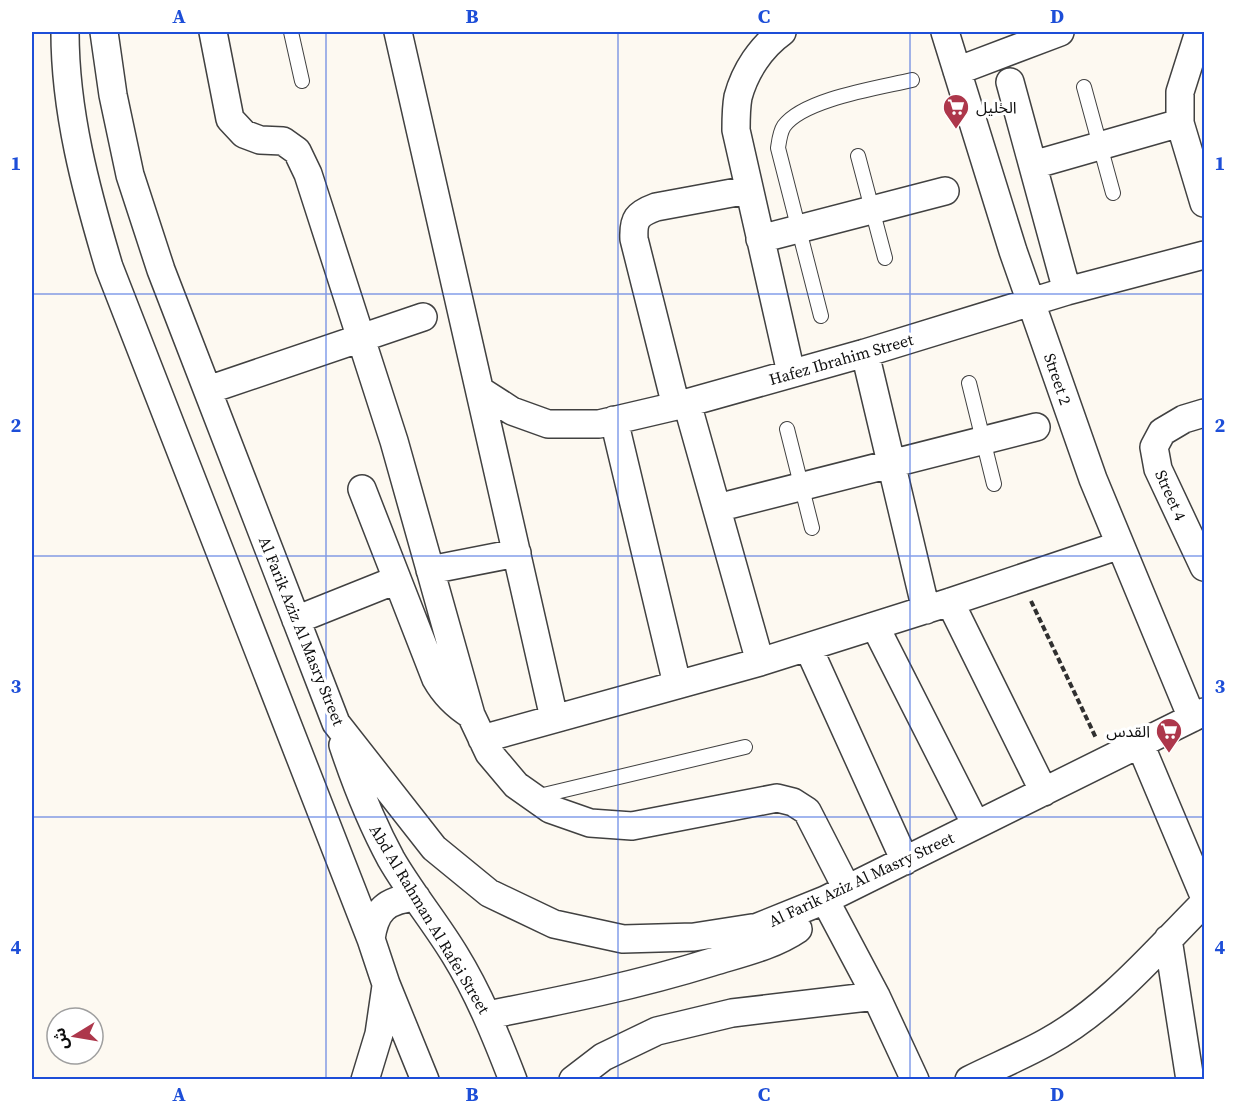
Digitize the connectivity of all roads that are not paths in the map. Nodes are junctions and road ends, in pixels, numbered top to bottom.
1 (65, 32) edge
2 (104, 32) edge
3 (213, 32) edge
4 (291, 32) edge
5 (398, 32) edge
6 (782, 32) edge
7 (945, 32) edge
8 (1060, 32) edge
9 (1199, 32) edge
10 (957, 71) junction
11 (912, 80) dead end
12 (302, 81) dead end
13 (1010, 82) dead end
14 (1084, 87) dead end
15 (1180, 123) junction
16 (1100, 145) junction
17 (858, 156) dead end
18 (1033, 165) junction
19 (748, 190) junction
20 (945, 191) dead end
21 (1113, 193) dead end
22 (1204, 203) edge
23 (872, 210) junction
24 (799, 229) junction
25 (760, 239) junction
26 (1204, 255) edge
27 (885, 258) dead end
28 (1067, 291) junction
29 (1031, 302) junction
30 (821, 316) dead end
31 (423, 317) dead end
32 (361, 338) junction
33 (865, 353) junction
34 (791, 373) junction
35 (969, 382) dead end
36 (208, 390) junction
37 (481, 391) junction
38 (682, 404) junction
39 (1204, 413) edge
40 (614, 420) junction
41 (1036, 427) dead end
42 (787, 429) dead end
43 (983, 440) junction
44 (891, 464) junction
45 (994, 484) dead end
46 (801, 487) junction
47 (362, 489) dead end
48 (717, 508) junction
49 (812, 528) dead end
50 (1120, 545) junction
51 (517, 553) junction
52 (1204, 567) edge
53 (430, 570) junction
54 (396, 580) junction
55 (938, 606) junction
56 (296, 620) junction
57 (875, 626) junction
58 (808, 648) junction
59 (760, 662) junction
60 (677, 684) junction
61 (1198, 715) edge
62 (555, 718) junction
63 (336, 723) junction
64 (476, 727) junction
65 (1140, 744) junction
66 (745, 747) dead end
67 (1044, 792) junction
68 (533, 797) junction
69 (976, 825) junction
70 (905, 861) junction
71 (836, 895) junction
72 (1204, 896) edge
73 (416, 897) junction
74 (1204, 903) edge
75 (371, 939) junction
76 (1168, 939) junction
77 (386, 984) junction
78 (876, 996) junction
79 (488, 1015) junction
80 (365, 1080) edge
81 (425, 1080) edge
82 (513, 1080) edge
83 (573, 1080) edge
84 (915, 1080) edge
85 (969, 1080) edge
86 (1190, 1080) edge

1 - 75 street
2 - 36 street, Al Farik Aziz Al Masry Street
3 - 32 street
4 - 12 lane
5 - 37 street
6 - 19 street
7 - 10 street, Street 2
8 - 10 street
9 - 15 street
10 - 29 street, Street 2
11 - 24 lane
13 - 18 street
14 - 16 lane
15 - 16 street
15 - 22 street
16 - 18 street
16 - 21 lane
17 - 23 lane
18 - 28 street
19 - 25 street
19 - 38 street
20 - 23 street
23 - 24 street
23 - 27 lane
24 - 25 street
24 - 30 lane
25 - 34 street
26 - 28 street, Hafez Ibrahim Street
28 - 29 street, Hafez Ibrahim Street
29 - 33 street, Hafez Ibrahim Street
29 - 50 street, Street 2
31 - 32 street
32 - 36 street
32 - 53 street
33 - 34 street, Hafez Ibrahim Street
33 - 44 street
34 - 38 street, Hafez Ibrahim Street
35 - 43 lane
36 - 56 street, Al Farik Aziz Al Masry Street
37 - 40 street, Hafez Ibrahim Street
37 - 51 street
38 - 40 street, Hafez Ibrahim Street
38 - 48 street
39 - 52 street, Street 4
40 - 60 street
41 - 43 street
42 - 46 lane
43 - 44 street
43 - 45 lane
44 - 46 street
44 - 55 street
46 - 48 street
46 - 49 lane
47 - 54 street
48 - 59 street
50 - 55 street
50 - 61 street, Street 2
51 - 53 street
51 - 62 street
53 - 64 street
54 - 56 street
54 - 64 street
55 - 57 street
55 - 67 street
56 - 63 street, Al Farik Aziz Al Masry Street
57 - 58 street
57 - 69 street
58 - 59 street
58 - 70 street
59 - 60 street
60 - 62 street
61 - 65 street, Al Farik Aziz Al Masry Street
62 - 64 street
63 - 71 street, Al Farik Aziz Al Masry Street
63 - 73 street, Abd Al Rahman Al Rafei Street
64 - 68 street
65 - 67 street, Al Farik Aziz Al Masry Street
65 - 72 street
66 - 68 lane
67 - 69 street, Al Farik Aziz Al Masry Street
68 - 71 street
69 - 70 street, Al Farik Aziz Al Masry Street
70 - 71 street, Al Farik Aziz Al Masry Street
71 - 78 street
71 - 79 street
73 - 75 street
73 - 79 street, Abd Al Rahman Al Rafei Street
74 - 76 street
75 - 77 street
76 - 85 street
76 - 86 street
77 - 80 street
77 - 81 street
78 - 83 street
78 - 84 street
79 - 82 street, Abd Al Rahman Al Rafei Street

